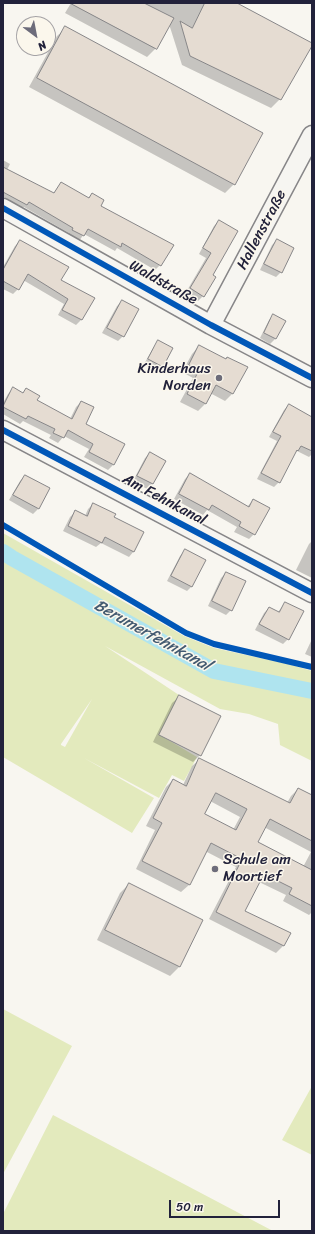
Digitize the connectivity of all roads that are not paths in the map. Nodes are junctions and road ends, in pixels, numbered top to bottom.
1 (312, 135) edge
2 (3, 208) edge
3 (211, 325) junction
4 (312, 378) edge
5 (3, 430) edge
6 (312, 593) edge

1 - 3 street, Hallenstraße
2 - 3 street, Waldstraße
3 - 4 street, Waldstraße
5 - 6 street, Am Fehnkanal

